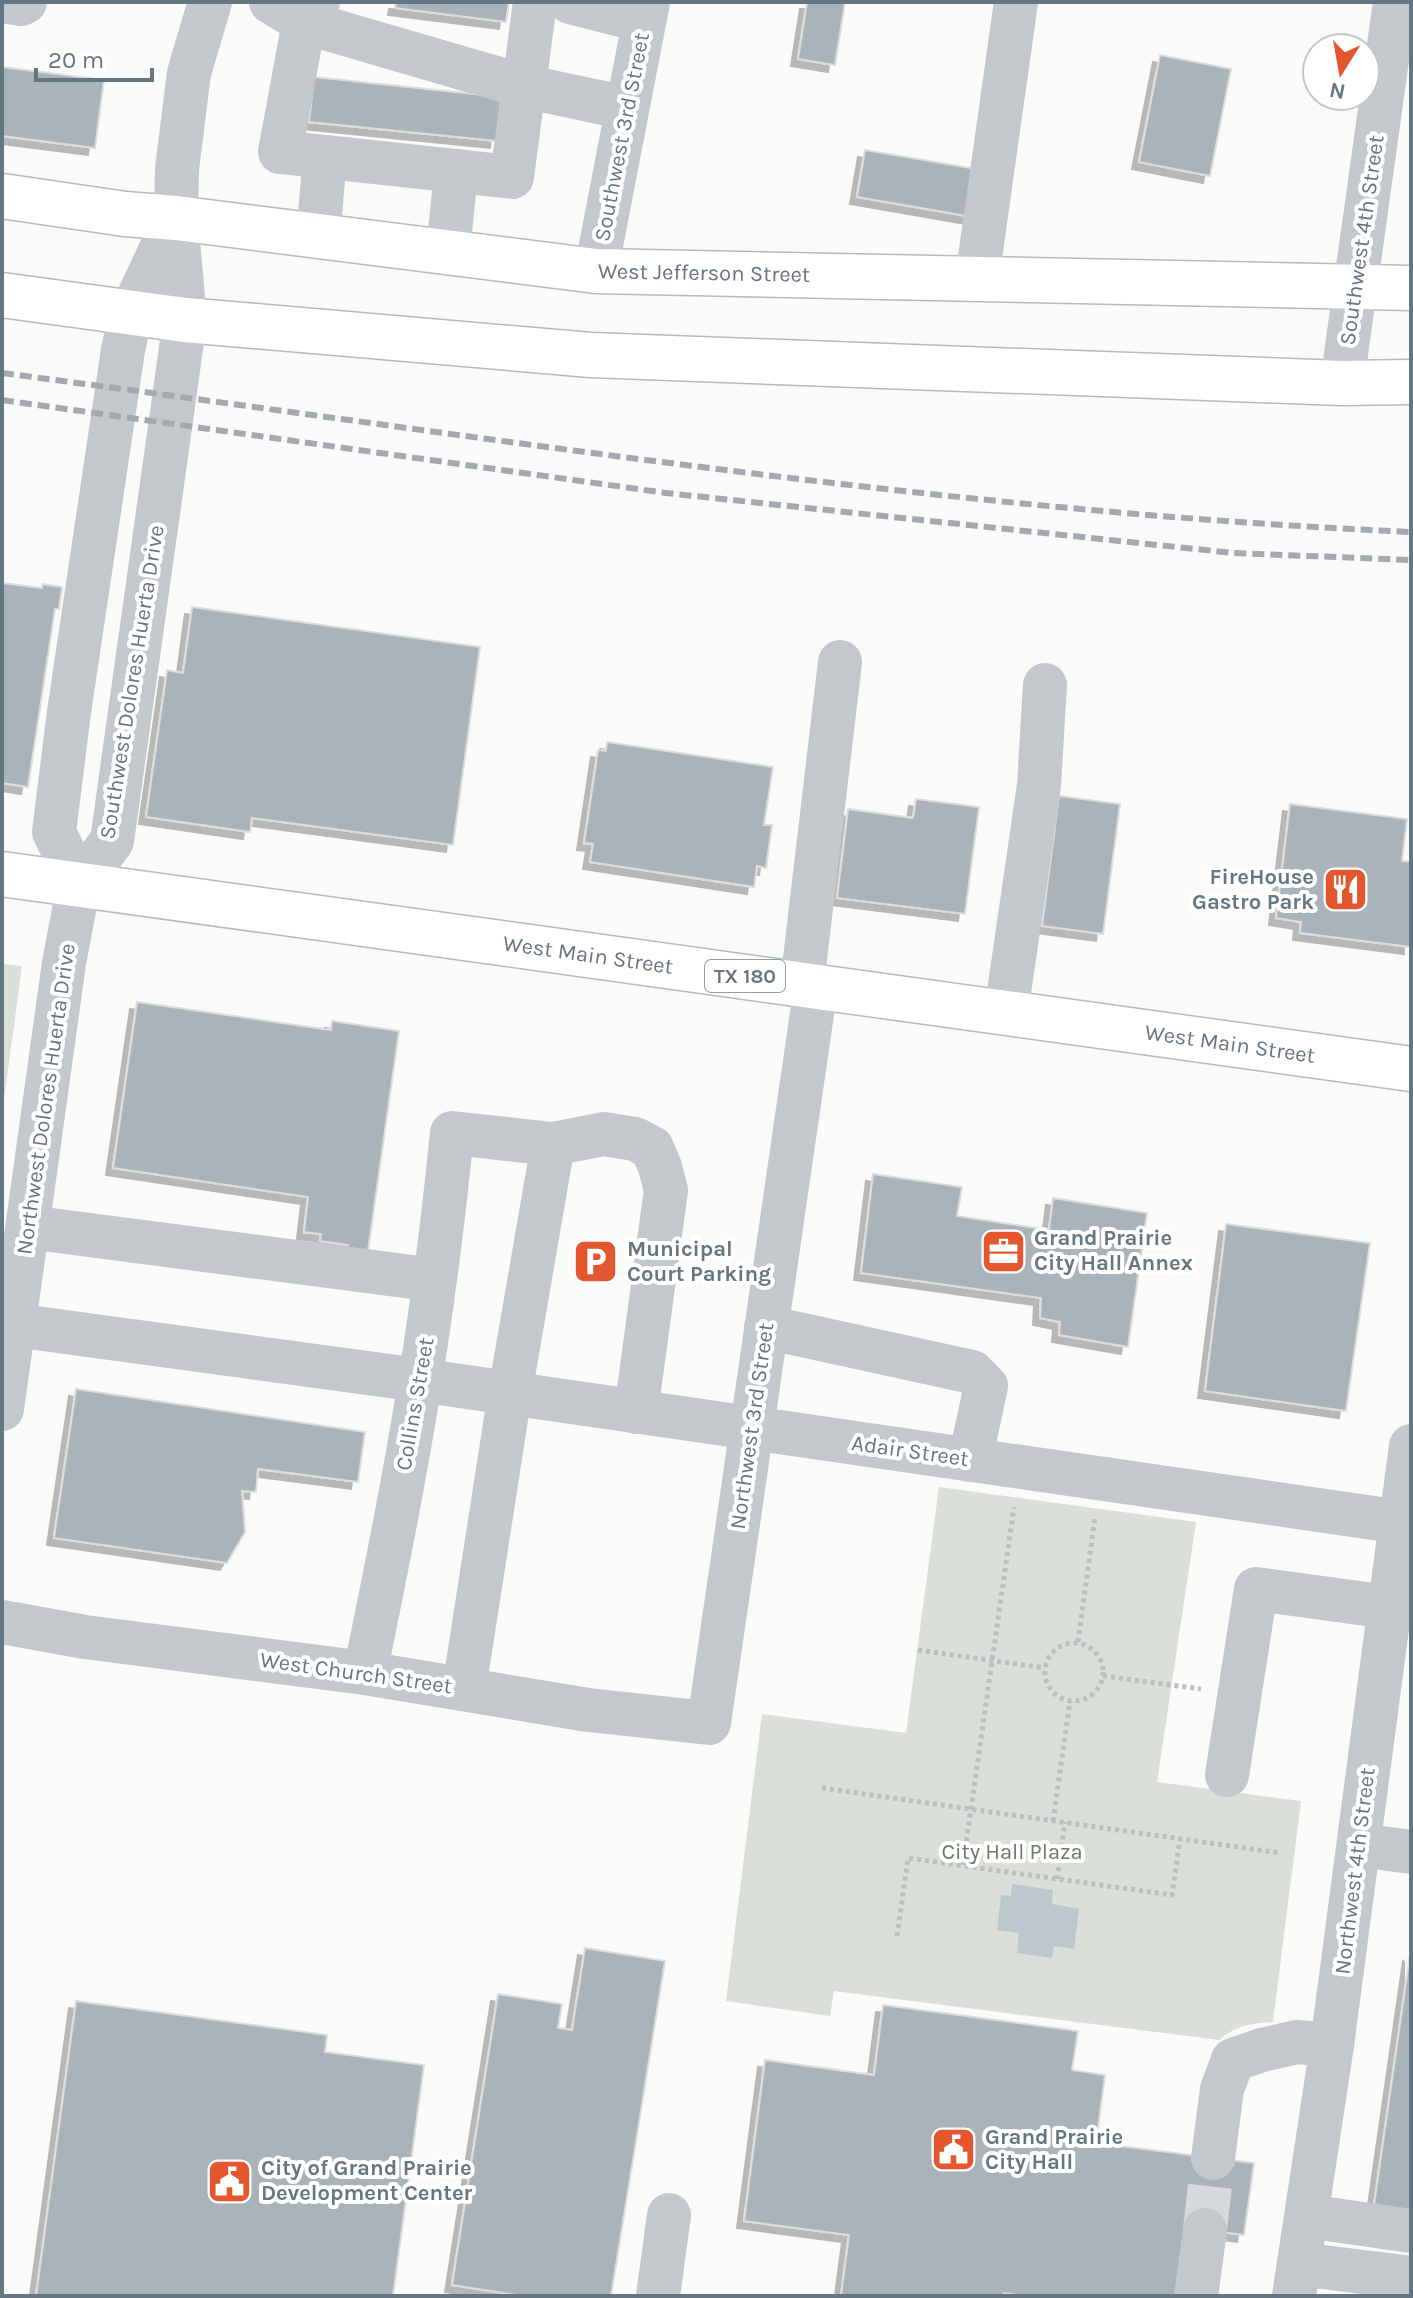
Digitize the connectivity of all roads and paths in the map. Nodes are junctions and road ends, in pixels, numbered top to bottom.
1 (9, 2) edge
2 (25, 2) edge
3 (210, 2) edge
4 (535, 2) edge
5 (570, 2) edge
6 (1016, 2) edge
7 (1395, 2) edge
8 (298, 9) edge
9 (646, 12) edge
10 (523, 86) junction
11 (627, 108) junction
12 (325, 157) junction
13 (456, 171) junction
14 (2, 196) edge
15 (176, 218) junction
16 (318, 237) junction
17 (448, 253) junction
18 (596, 271) junction
19 (977, 279) junction
20 (1355, 288) junction
21 (1411, 288) edge
22 (2, 295) edge
23 (131, 313) junction
24 (185, 320) junction
25 (1411, 382) edge
26 (1342, 383) junction
27 (840, 662) dead end
28 (1045, 685) dead end
29 (2, 874) edge
30 (79, 884) junction
31 (809, 985) junction
32 (1006, 1013) junction
33 (1411, 1069) edge
34 (553, 1144) junction
35 (21, 1200) edge
36 (435, 1280) junction
37 (14, 1325) junction
38 (766, 1327) junction
39 (419, 1380) junction
40 (510, 1393) junction
41 (2, 1409) edge
42 (636, 1412) junction
43 (752, 1428) junction
44 (970, 1460) junction
45 (1407, 1486) edge
46 (1015, 1498) dead end
47 (1097, 1508) dead end
48 (1388, 1607) junction
49 (2, 1622) edge
50 (1078, 1643) junction
51 (918, 1650) dead end
52 (992, 1660) junction
53 (1045, 1668) junction
54 (365, 1673) junction
55 (1103, 1676) junction
56 (464, 1689) junction
57 (1239, 1694) junction
58 (1070, 1701) junction
59 (709, 1723) joint
60 (1227, 1775) dead end
61 (822, 1788) dead end
62 (971, 1809) junction
63 (1053, 1821) junction
64 (1065, 1822) junction
65 (1180, 1839) junction
66 (1359, 1845) junction
67 (1411, 1852) edge
68 (1280, 1853) dead end
69 (963, 1866) junction
70 (1057, 1879) junction
71 (897, 1936) dead end
72 (1330, 2062) junction
73 (1224, 2160) tunnel mouth
74 (669, 2215) dead end
75 (1307, 2216) junction
76 (1411, 2231) edge
77 (1411, 2278) edge
78 (1296, 2280) edge
79 (658, 2296) edge
80 (1196, 2296) edge
81 (1219, 2296) edge

1 - 2 street
3 - 15 street, Southwest Dolores Huerta Drive
4 - 10 street
5 - 9 street
6 - 19 street
7 - 20 street, Southwest 4th Street
8 - 10 street
8 - 12 street
9 - 11 street, Southwest 3rd Street
10 - 11 street
10 - 13 street
11 - 18 street, Southwest 3rd Street
12 - 13 street
12 - 16 street
13 - 17 street
14 - 15 main road, West Jefferson Street
15 - 16 main road, West Jefferson Street
15 - 23 street, Southwest Dolores Huerta Drive
15 - 24 street, Southwest Dolores Huerta Drive
16 - 17 main road, West Jefferson Street
17 - 18 main road, West Jefferson Street
18 - 19 main road, West Jefferson Street
19 - 20 main road, West Jefferson Street
20 - 21 main road, West Jefferson Street
20 - 26 street, Southwest 4th Street
22 - 23 main road
23 - 24 main road
23 - 30 street, Southwest Dolores Huerta Drive
24 - 26 main road
24 - 30 street, Southwest Dolores Huerta Drive
25 - 26 main road
27 - 31 street, Northwest 3rd Street
28 - 32 street
29 - 30 main road, West Main Street / TX 180
30 - 31 main road, West Main Street / TX 180
30 - 35 street, Northwest Dolores Huerta Drive
31 - 32 main road, West Main Street / TX 180
31 - 38 street, Northwest 3rd Street
32 - 33 main road, West Main Street / TX 180
34 - 36 street, Collins Street
34 - 40 street
34 - 42 street
35 - 36 street
35 - 37 street, Northwest Dolores Huerta Drive
36 - 39 street, Collins Street
37 - 39 street, Adair Street
37 - 41 street, Northwest Dolores Huerta Drive
38 - 43 street, Northwest 3rd Street
38 - 44 street
39 - 40 street, Adair Street
39 - 54 street, Collins Street
40 - 42 street, Adair Street
40 - 56 street
42 - 43 street, Adair Street
43 - 44 street, Adair Street
43 - 59 street, Northwest 3rd Street
44 - 45 street, Adair Street
45 - 48 street, Northwest 4th Street
46 - 52 path
47 - 50 path
48 - 57 street
48 - 66 street, Northwest 4th Street
49 - 54 street, West Church Street
50 - 53 path
50 - 55 path
51 - 52 path
52 - 53 path
52 - 62 path
53 - 58 path
54 - 56 street, West Church Street
55 - 57 path
55 - 58 path
56 - 59 street, West Church Street
57 - 60 street
58 - 63 path
61 - 62 path
62 - 63 path
62 - 69 path
63 - 64 path
64 - 65 path
64 - 70 path
65 - 68 path
65 - 70 path
66 - 67 street
66 - 72 street, Northwest 4th Street
69 - 70 path
69 - 71 path
72 - 73 street
72 - 75 street, Northwest 4th Street
74 - 79 street
75 - 76 street
75 - 78 street, Northwest 4th Street
77 - 78 street
80 - 81 street

